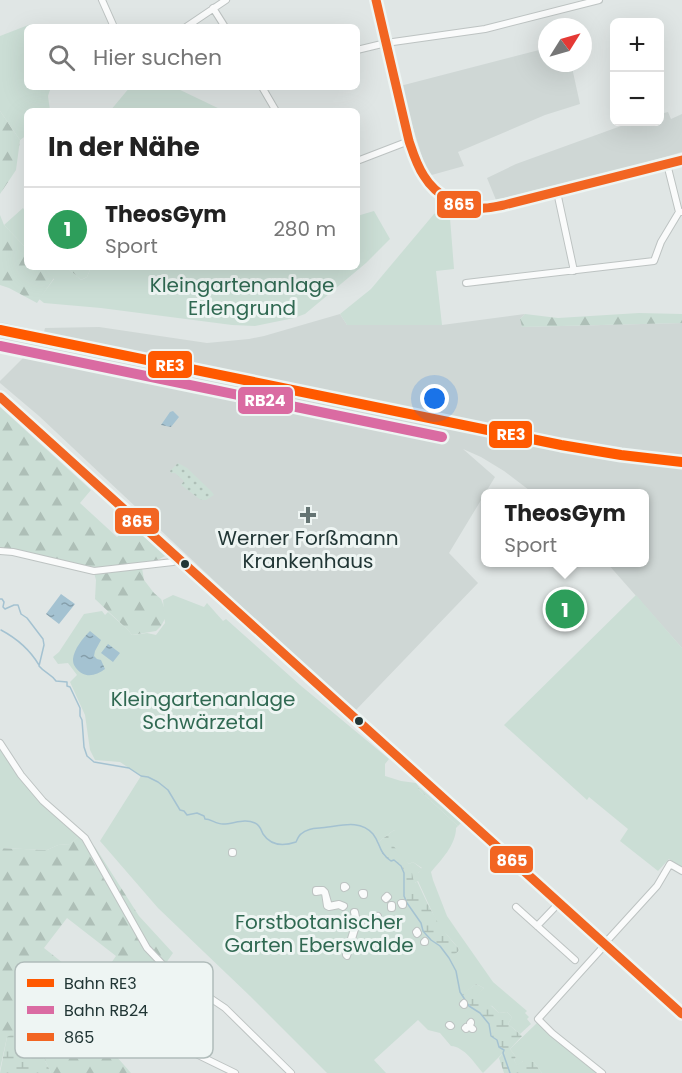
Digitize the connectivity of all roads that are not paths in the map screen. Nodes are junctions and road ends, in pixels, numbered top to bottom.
1 (102, 0) edge
2 (226, 0) edge
3 (376, 0) edge
4 (599, 0) edge
5 (213, 8) junction
6 (113, 24) edge
7 (190, 24) edge
8 (223, 24) edge
9 (386, 42) junction
10 (360, 49) edge
11 (266, 90) edge
12 (275, 108) edge
13 (409, 141) junction
14 (360, 160) edge
15 (682, 160) edge
16 (667, 164) junction
17 (557, 192) junction
18 (681, 212) edge
19 (574, 271) junction
20 (466, 283) dead end
21 (0, 397) edge
22 (0, 551) edge
23 (179, 560) junction
24 (0, 743) edge
25 (682, 871) edge
26 (316, 890) joint
27 (559, 903) junction
28 (516, 907) dead end
29 (537, 926) junction
30 (605, 944) junction
31 (575, 960) dead end
32 (160, 962) edge
33 (213, 1000) edge
34 (682, 1014) edge
35 (204, 1058) edge
36 (235, 1073) edge
37 (291, 1073) edge
38 (602, 1073) edge

1 - 6 street
2 - 5 street
3 - 9 street
4 - 9 street
5 - 7 street
5 - 8 street
9 - 10 street
9 - 13 street
11 - 12 street
13 - 14 street
13 - 17 street
15 - 16 street
16 - 17 street
16 - 18 street
17 - 19 street
18 - 19 street
19 - 20 street
21 - 23 street
22 - 23 street
23 - 27 street
24 - 32 street
25 - 30 street
26 - 26 street
27 - 29 street
27 - 30 street
28 - 29 street
29 - 31 street
30 - 34 street
30 - 38 street
33 - 37 street
35 - 36 street

